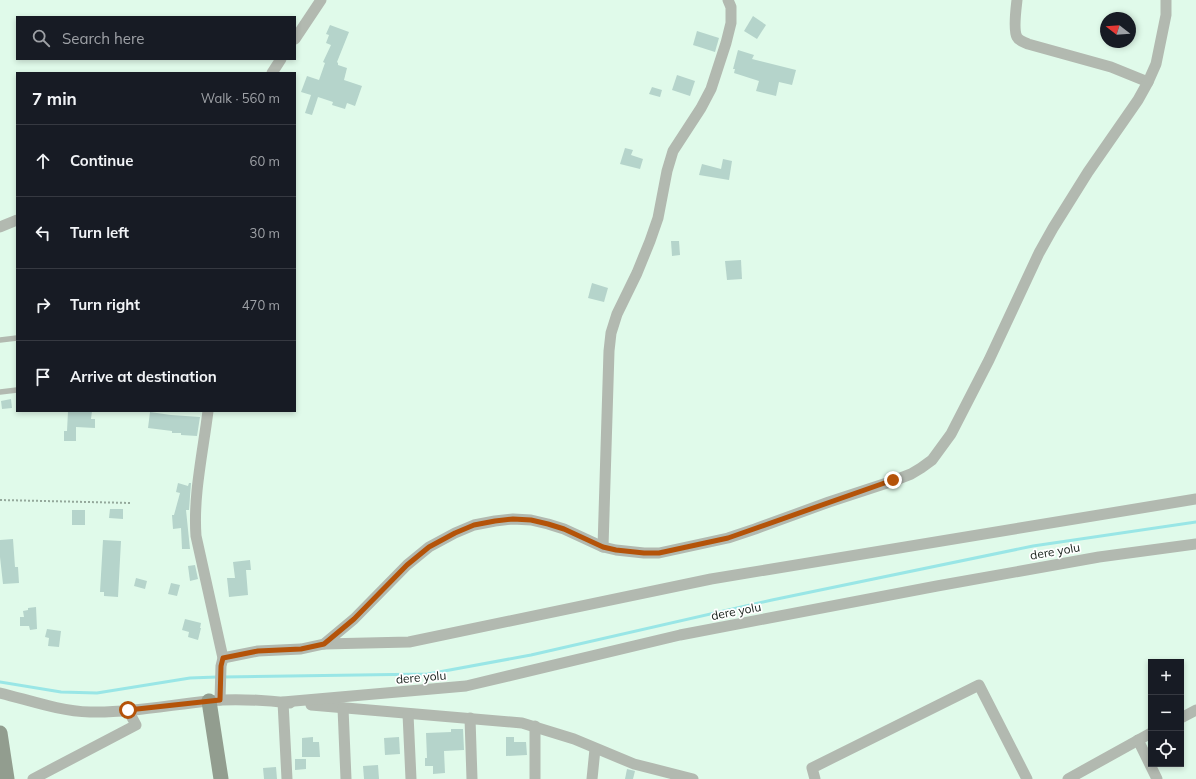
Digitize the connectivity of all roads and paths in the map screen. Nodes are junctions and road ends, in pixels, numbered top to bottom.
1 (322, 0) edge
2 (728, 0) edge
3 (1017, 0) edge
4 (1166, 0) edge
5 (296, 38) edge
6 (280, 60) edge
7 (273, 72) edge
8 (1148, 82) junction
9 (16, 220) edge
10 (0, 227) edge
11 (16, 338) edge
12 (0, 340) edge
13 (16, 390) edge
14 (0, 392) edge
15 (208, 412) edge
16 (1196, 499) edge
17 (0, 500) edge
18 (131, 503) dead end
19 (1196, 544) edge
20 (603, 547) junction
21 (324, 644) junction
22 (222, 662) junction
23 (0, 693) edge
24 (215, 700) junction
25 (283, 702) junction
26 (343, 708) junction
27 (128, 710) junction
28 (1196, 710) edge
29 (408, 714) junction
30 (1184, 716) edge
31 (470, 718) junction
32 (535, 726) junction
33 (0, 733) edge
34 (1148, 735) edge
35 (1138, 740) junction
36 (595, 749) junction
37 (7, 779) edge
38 (33, 779) edge
39 (220, 779) edge
40 (287, 779) edge
41 (346, 779) edge
42 (410, 779) edge
43 (472, 779) edge
44 (535, 779) edge
45 (592, 779) edge
46 (692, 779) edge
47 (815, 779) edge
48 (1026, 779) edge
49 (1068, 779) edge
50 (1158, 779) edge

1 - 5 street
2 - 20 street
3 - 8 street
4 - 8 street
6 - 7 street
8 - 20 street
9 - 10 street
11 - 12 lane
13 - 14 lane
15 - 22 street
16 - 21 street
17 - 18 path
19 - 25 street, dere yolu
20 - 21 street
21 - 22 street
22 - 24 street
23 - 27 street
24 - 25 street
24 - 27 street
24 - 39 street
25 - 26 street
25 - 40 street
26 - 29 street
26 - 41 street
27 - 38 street
28 - 30 street
29 - 31 street
29 - 42 street
31 - 32 street
31 - 43 street
32 - 36 street
32 - 44 street
33 - 37 street
34 - 35 street
35 - 49 street
35 - 50 street
36 - 45 street
36 - 46 street
47 - 48 street

